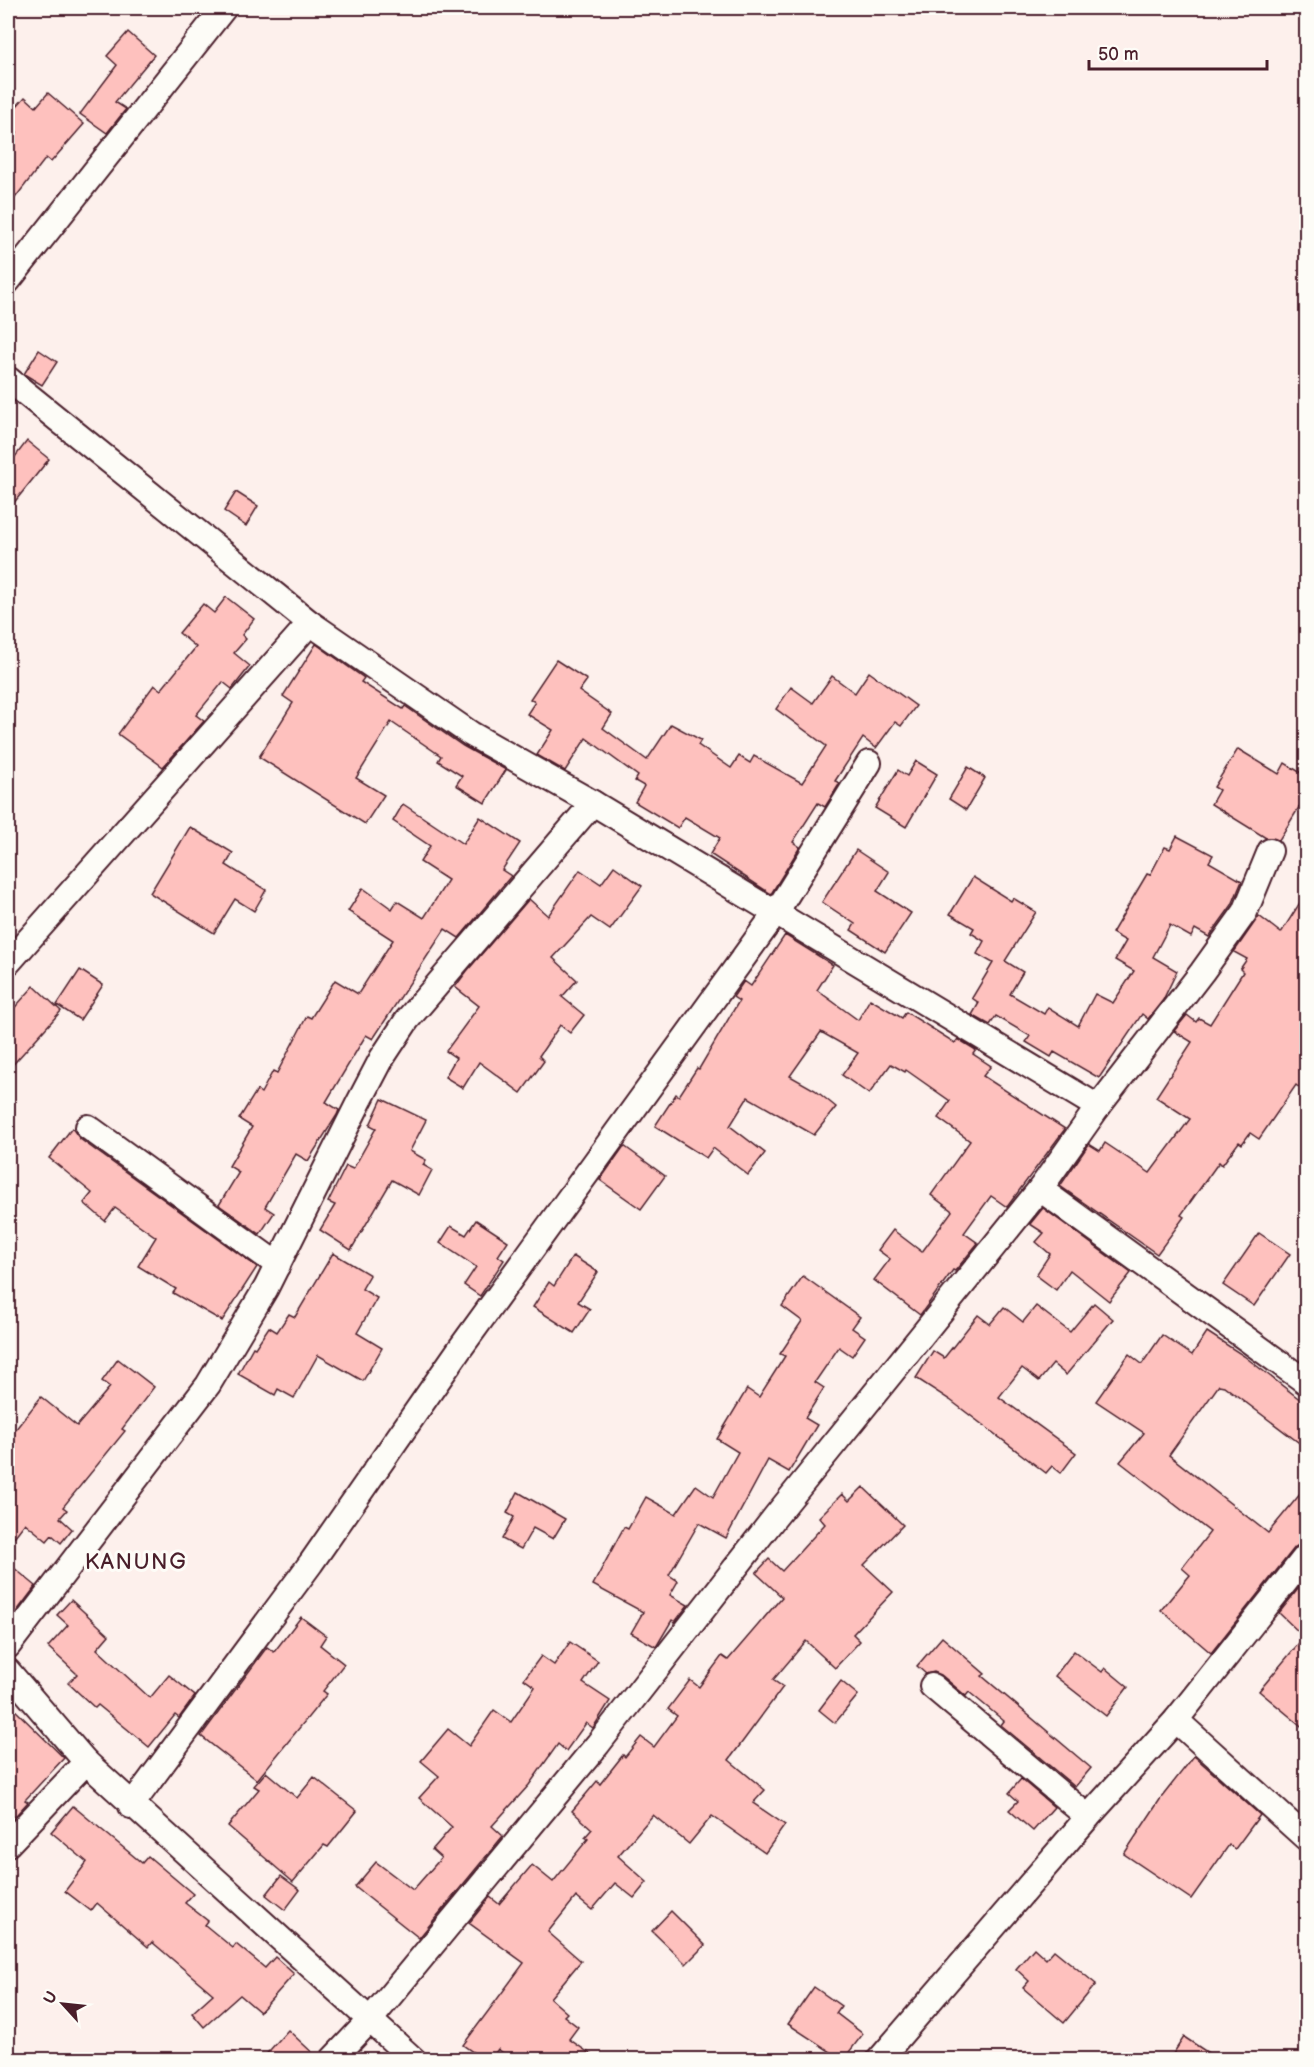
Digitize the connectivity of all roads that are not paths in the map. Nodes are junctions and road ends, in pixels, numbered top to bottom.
1 (224, 8) edge
2 (8, 281) edge
3 (8, 380) edge
4 (310, 623) junction
5 (869, 763) dead end
6 (593, 803) junction
7 (1270, 851) dead end
8 (775, 914) junction
9 (8, 963) edge
10 (1098, 1107) junction
11 (87, 1127) dead end
12 (1040, 1189) junction
13 (278, 1265) junction
14 (1306, 1382) edge
15 (1306, 1556) edge
16 (8, 1646) edge
17 (8, 1671) edge
18 (932, 1686) dead end
19 (1176, 1720) junction
20 (86, 1762) junction
21 (132, 1806) junction
22 (1088, 1817) junction
23 (1306, 1838) edge
24 (8, 1844) edge
25 (370, 2020) junction
26 (332, 2060) edge
27 (414, 2060) edge
28 (879, 2060) edge

1 - 2 street
3 - 4 street
4 - 6 street
4 - 9 street
5 - 8 street
6 - 8 street
6 - 13 street
7 - 10 street
8 - 10 street
8 - 21 street
10 - 12 street
11 - 13 street
12 - 14 street
12 - 25 street
13 - 16 street
15 - 19 street
17 - 20 street
18 - 22 street
19 - 22 street
19 - 23 street
20 - 21 street
20 - 24 street
21 - 25 street
22 - 28 street
25 - 26 street
25 - 27 street

